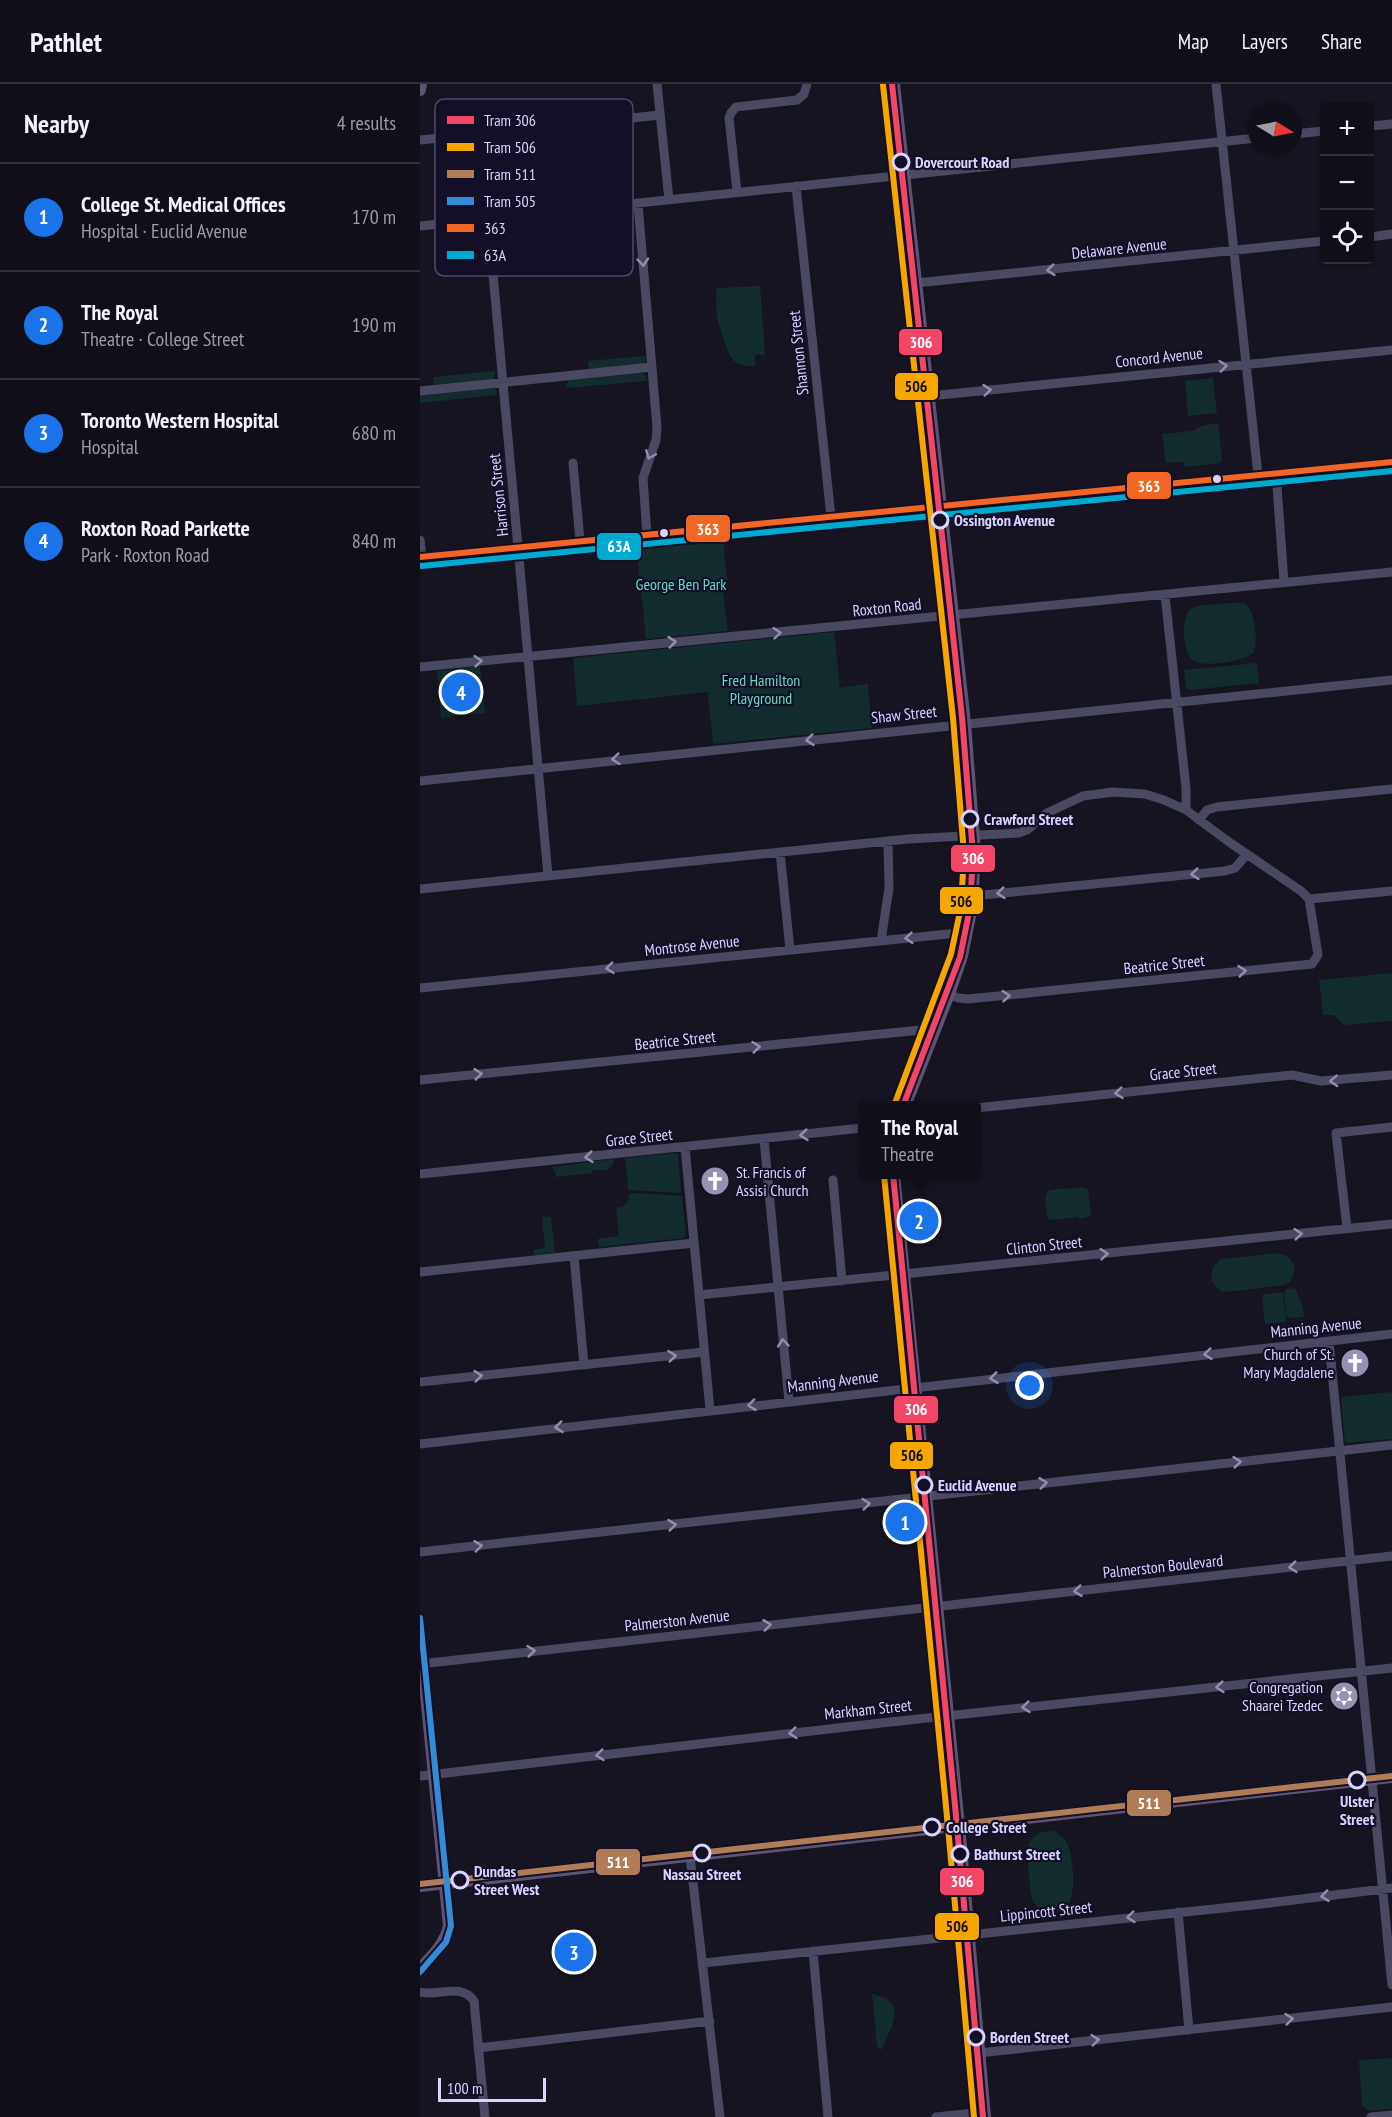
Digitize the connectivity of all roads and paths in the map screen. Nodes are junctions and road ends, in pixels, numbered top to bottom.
1 (421, 84) edge
2 (657, 84) edge
3 (807, 84) edge
4 (894, 84) edge
5 (1216, 84) edge
6 (420, 90) edge
7 (660, 115) junction
8 (633, 118) edge
9 (1392, 124) edge
10 (1374, 126) edge
11 (1320, 131) edge
12 (1302, 133) edge
13 (435, 138) edge
14 (1248, 139) edge
15 (420, 140) edge
16 (1223, 142) junction
17 (904, 174) junction
18 (796, 186) junction
19 (737, 192) junction
20 (669, 200) junction
21 (633, 204) edge
22 (638, 204) junction
23 (435, 224) edge
24 (420, 226) edge
25 (1392, 234) edge
26 (1374, 236) edge
27 (1320, 241) edge
28 (1234, 251) junction
29 (493, 276) edge
30 (916, 283) junction
31 (1392, 350) edge
32 (1246, 363) junction
33 (652, 367) junction
34 (503, 383) junction
35 (420, 391) edge
36 (929, 396) junction
37 (1392, 462) edge
38 (573, 464) dead end
39 (1276, 473) junction
40 (1258, 475) junction
41 (941, 506) junction
42 (831, 517) junction
43 (646, 535) junction
44 (420, 540) edge
45 (580, 542) junction
46 (518, 548) junction
47 (421, 557) edge
48 (1392, 572) edge
49 (1284, 582) junction
50 (1165, 595) junction
51 (952, 615) junction
52 (528, 656) junction
53 (420, 667) edge
54 (1392, 680) edge
55 (1176, 703) junction
56 (965, 723) junction
57 (539, 767) junction
58 (420, 780) edge
59 (1392, 789) edge
60 (1186, 810) junction
61 (1199, 820) junction
62 (975, 835) junction
63 (888, 841) junction
64 (780, 852) junction
65 (1246, 854) junction
66 (548, 876) junction
67 (420, 889) edge
68 (1392, 891) edge
69 (973, 896) junction
70 (1309, 898) junction
71 (967, 934) junction
72 (881, 941) junction
73 (790, 950) junction
74 (420, 988) edge
75 (949, 994) junction
76 (933, 1034) junction
77 (1392, 1075) edge
78 (420, 1080) edge
79 (907, 1101) edge
80 (981, 1107) edge
81 (1392, 1127) edge
82 (858, 1128) edge
83 (764, 1139) junction
84 (684, 1147) junction
85 (420, 1174) edge
86 (894, 1179) edge
87 (833, 1180) dead end
88 (1392, 1224) edge
89 (1347, 1228) junction
90 (694, 1243) junction
91 (574, 1256) junction
92 (420, 1272) edge
93 (904, 1275) junction
94 (842, 1281) junction
95 (778, 1287) junction
96 (699, 1295) junction
97 (1392, 1334) edge
98 (1329, 1341) junction
99 (704, 1352) junction
100 (584, 1365) junction
101 (420, 1382) edge
102 (915, 1387) junction
103 (789, 1401) junction
104 (710, 1410) junction
105 (420, 1444) edge
106 (1392, 1445) edge
107 (1340, 1451) junction
108 (926, 1497) junction
109 (420, 1552) edge
110 (1392, 1556) edge
111 (1351, 1560) junction
112 (937, 1606) junction
113 (420, 1634) edge
114 (422, 1664) edge
115 (1392, 1668) edge
116 (1362, 1671) junction
117 (948, 1716) junction
118 (434, 1774) junction
119 (420, 1776) edge
120 (1392, 1777) edge
121 (1373, 1780) junction
122 (959, 1826) junction
123 (690, 1856) junction
124 (445, 1884) junction
125 (420, 1886) edge
126 (1388, 1888) edge
127 (1178, 1912) junction
128 (969, 1935) junction
129 (1390, 1947) edge
130 (813, 1951) junction
131 (703, 1963) junction
132 (420, 1969) edge
133 (1392, 1985) edge
134 (420, 1992) edge
135 (1392, 2007) edge
136 (710, 2021) junction
137 (1189, 2030) junction
138 (478, 2048) junction
139 (979, 2052) junction
140 (985, 2115) edge
141 (1392, 2115) edge
142 (485, 2117) edge
143 (720, 2117) edge
144 (828, 2117) edge
145 (936, 2117) edge
146 (1371, 2117) edge

1 - 6 main road
2 - 7 street
3 - 19 street
4 - 17 main road
5 - 16 street
7 - 8 street
7 - 20 street
9 - 10 street
11 - 12 street
13 - 15 street
14 - 16 street
16 - 17 street
16 - 28 street
17 - 18 street
17 - 30 main road
18 - 19 street
18 - 42 street, Shannon Street
19 - 20 street
20 - 22 street
21 - 22 street
22 -> 33 street
23 - 24 street
25 - 26 street
27 - 28 street, Delaware Avenue
28 -> 30 street, Delaware Avenue
28 - 32 street
29 - 34 street, Harrison Street
30 - 36 main road
31 - 32 street, Concord Avenue
36 -> 32 street, Concord Avenue
32 - 40 street
33 - 34 street
33 -> 43 street
34 - 35 street
34 - 46 street, Harrison Street
36 - 41 main road
37 - 39 street
38 - 45 street
39 - 40 street
39 - 49 street
40 - 41 street
41 - 42 street
41 - 51 main road
42 - 43 street
43 - 45 street
44 - 47 street
45 - 46 street
46 - 47 street
46 - 52 street, Harrison Street
48 - 49 street, Roxton Road
49 - 50 street, Roxton Road
50 - 51 street, Roxton Road
50 - 55 street
52 -> 51 street, Roxton Road
51 - 56 main road
53 -> 52 street, Roxton Road
52 - 57 street, Harrison Street
54 - 55 street, Shaw Street
55 - 56 street, Shaw Street
55 - 60 street
56 -> 57 street, Shaw Street
56 - 62 main road
57 - 58 street, Shaw Street
57 - 66 street, Harrison Street
59 - 61 street
60 - 61 street
60 - 62 street
61 - 65 street
62 - 63 street
62 - 69 main road
63 - 64 street
63 - 72 street
64 - 66 street
64 - 73 street
65 -> 69 street
65 - 70 street
66 - 67 street
68 - 70 street
69 - 71 main road
75 -> 70 street, Beatrice Street
71 -> 72 street, Montrose Avenue
71 - 75 main road
72 - 73 street, Montrose Avenue
73 -> 74 street, Montrose Avenue
75 - 76 main road
78 -> 76 street, Beatrice Street
76 - 79 main road
77 -> 80 street, Grace Street
81 - 89 street
82 -> 83 street, Grace Street
83 - 84 street, Grace Street
83 - 95 street
84 -> 85 street, Grace Street
84 - 90 street
86 - 93 main road
87 - 94 street
88 - 89 street, Clinton Street
93 -> 89 street, Clinton Street
90 - 91 street
90 - 96 street
91 - 92 street
91 - 100 street
93 - 94 street, Clinton Street
93 - 102 main road
94 - 95 street, Clinton Street
95 - 96 street, Clinton Street
103 -> 95 street
96 - 99 street
97 - 98 street, Manning Avenue
98 -> 102 street, Manning Avenue
98 - 107 street
100 -> 99 street
99 - 104 street
101 -> 100 street
102 - 103 street, Manning Avenue
102 - 108 main road
103 -> 104 street, Manning Avenue
104 -> 105 street, Manning Avenue
106 - 107 street
108 -> 107 street
107 - 111 street
109 -> 108 street
108 - 112 main road
110 - 111 street, Palmerston Boulevard
111 -> 112 street, Palmerston Boulevard
111 - 116 street
114 -> 112 street, Palmerston Avenue
112 - 117 main road
113 - 114 main road
114 - 118 main road
115 - 116 street, Markham Street
116 -> 117 street, Markham Street
116 - 121 street
117 -> 118 street, Markham Street
117 - 122 main road
118 - 119 street, Markham Street
118 - 124 main road
120 - 121 main road
121 - 122 main road
121 - 126 street
122 - 123 main road
122 - 128 main road
123 - 124 main road
123 - 131 street
124 - 125 main road
124 - 132 main road
126 -> 127 street, Lippincott Street
126 - 129 street
127 -> 128 street, Lippincott Street
127 - 137 street
128 - 130 street, Lippincott Street
128 - 139 main road
129 - 133 street
130 - 131 street, Lippincott Street
130 - 144 street
131 - 136 street
134 - 138 street
137 -> 135 street
136 - 138 street
136 - 143 street
139 -> 137 street
138 - 142 street
139 - 140 main road
140 - 145 street
141 - 146 street

